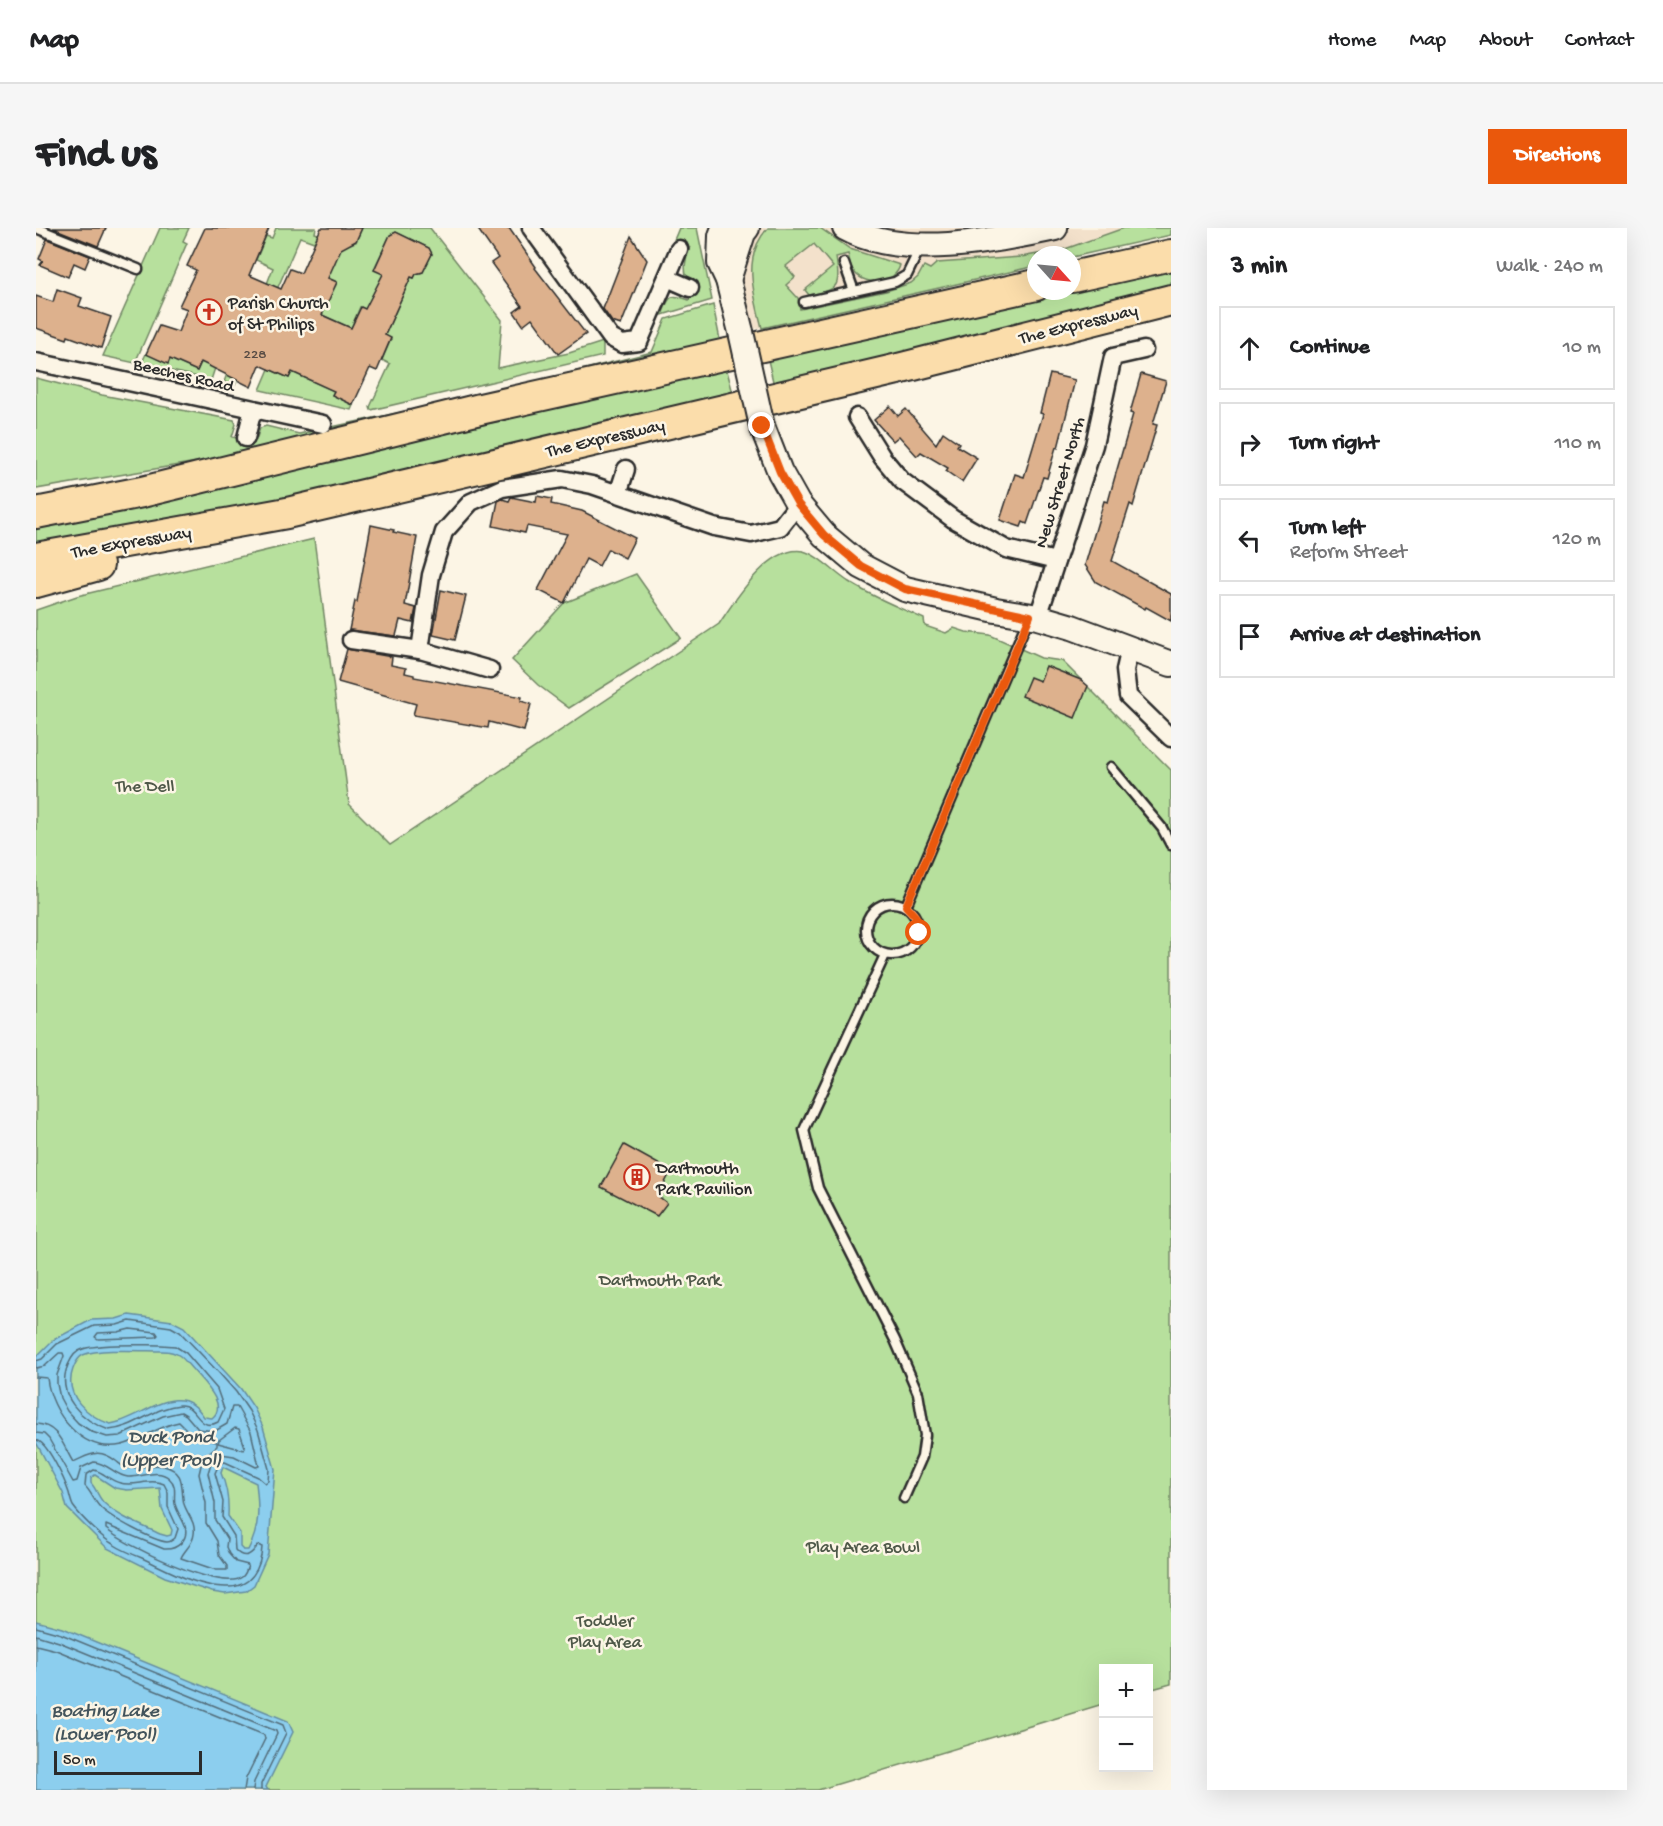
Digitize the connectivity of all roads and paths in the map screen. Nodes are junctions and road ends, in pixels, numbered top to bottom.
1 (36, 228) edge
2 (531, 228) edge
3 (724, 228) edge
4 (747, 228) edge
5 (845, 228) edge
6 (868, 228) edge
7 (1055, 228) edge
8 (887, 243) junction
9 (921, 245) junction
10 (679, 249) dead end
11 (1171, 255) edge
12 (843, 263) dead end
13 (138, 269) dead end
14 (1081, 275) edge
15 (667, 278) junction
16 (728, 280) junction
17 (1027, 287) edge
18 (690, 288) dead end
19 (854, 291) junction
20 (1171, 300) edge
21 (804, 302) dead end
22 (1144, 350) dead end
23 (1113, 357) junction
24 (1096, 360) dead end
25 (36, 362) edge
26 (253, 409) junction
27 (857, 417) dead end
28 (323, 424) dead end
29 (246, 438) dead end
30 (626, 470) dead end
31 (142, 492) junction
32 (618, 494) junction
33 (798, 504) junction
34 (36, 506) edge
35 (36, 513) edge
36 (287, 513) junction
37 (36, 558) edge
38 (1056, 561) junction
39 (36, 582) edge
40 (1034, 616) junction
41 (351, 640) dead end
42 (1130, 648) junction
43 (420, 650) junction
44 (1171, 664) edge
45 (490, 670) dead end
46 (1171, 738) edge
47 (1111, 767) dead end
48 (1171, 845) edge
49 (906, 906) junction
50 (885, 955) junction
51 (904, 1498) dead end

1 - 13 lane
2 - 15 street
3 - 16 street
4 - 16 street
5 - 8 street
6 - 8 street
7 - 9 street
8 - 9 street
9 - 19 lane
10 - 15 street
11 - 14 highway
12 - 19 lane
15 - 18 street
16 - 33 street, bridge
17 - 31 highway
19 - 21 lane
20 - 36 highway, The Expressway
22 - 23 street
23 - 24 street
23 - 38 street, New Street North
25 - 26 street, Beeches Road
26 - 28 street, Beeches Road
26 - 29 street
27 - 38 street
30 - 32 street
31 - 34 highway
31 - 35 highway
32 - 33 street
32 - 43 street
33 - 40 street
36 - 37 highway, The Expressway
36 - 39 highway
38 - 40 street, New Street North
40 - 42 street
40 - 49 lane
41 - 43 street
42 - 44 street
42 - 46 street
43 - 45 street
47 - 48 lane
49 - 50 lane
49 - 50 lane
50 - 51 lane

